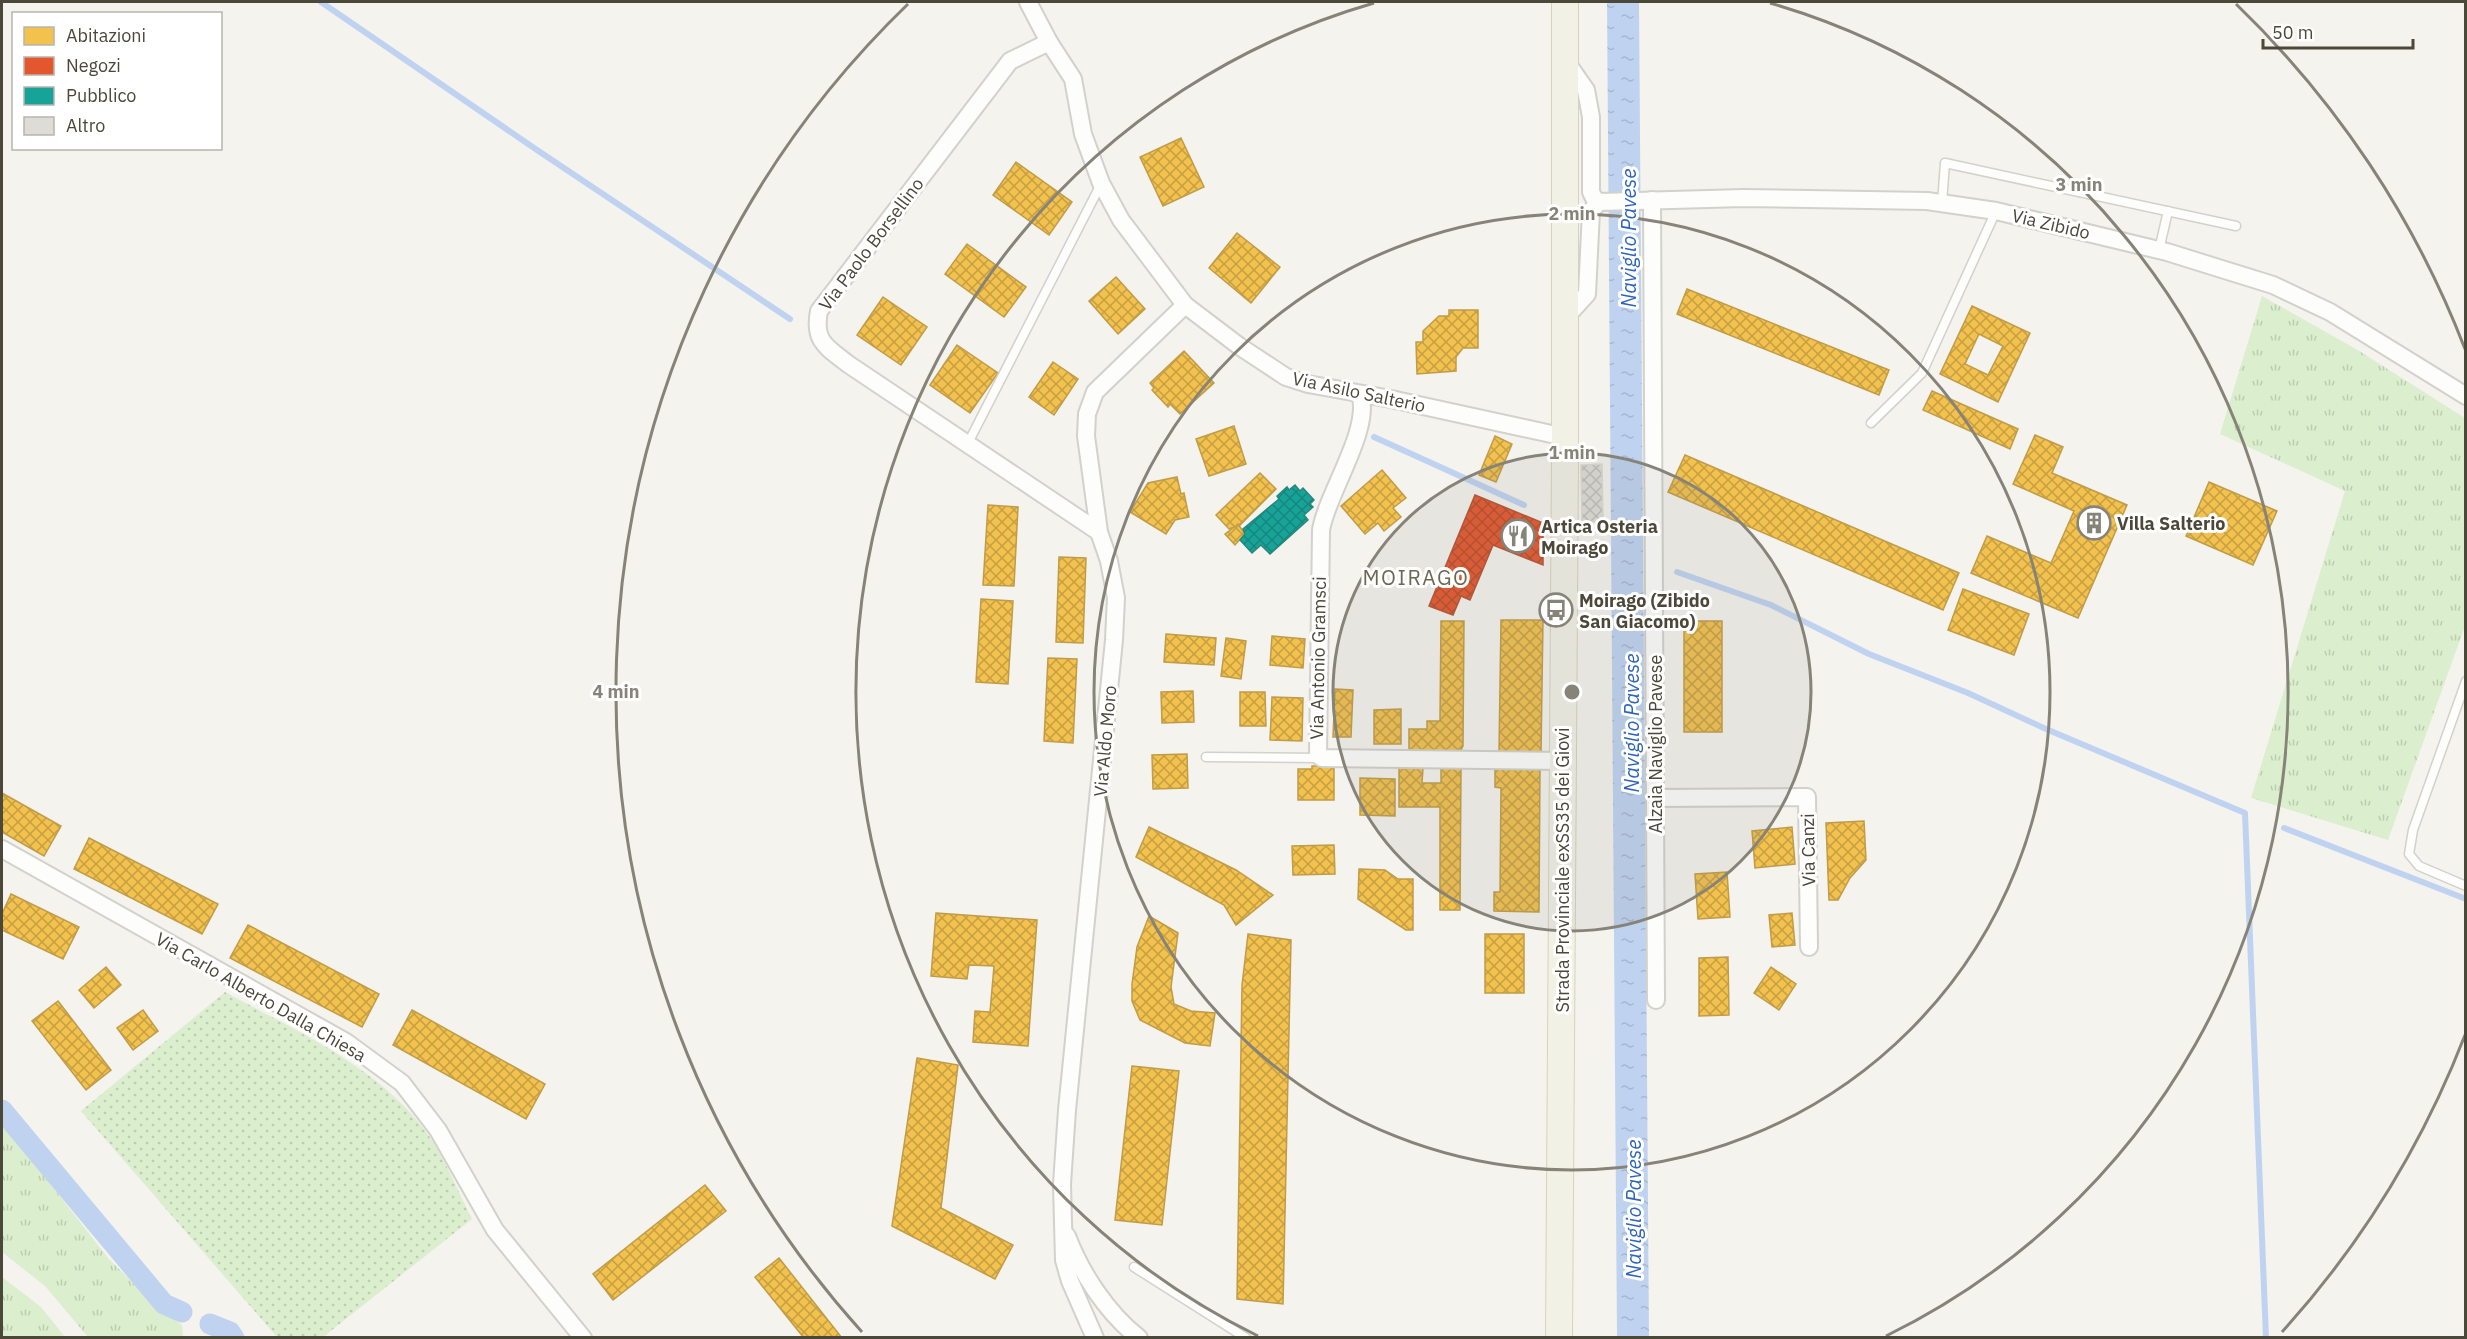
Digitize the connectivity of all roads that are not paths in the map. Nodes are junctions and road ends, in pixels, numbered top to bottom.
1 (1028, 2) edge
2 (1565, 2) edge
3 (1049, 42) junction
4 (1565, 60) junction
5 (1101, 183) junction
6 (1652, 200) junction
7 (1599, 202) junction
8 (1942, 203) junction
9 (1996, 211) junction
10 (2168, 211) junction
11 (2236, 226) dead end
12 (2159, 250) junction
13 (1185, 305) junction
14 (1565, 318) junction
15 (1360, 394) junction
16 (2466, 396) edge
17 (1871, 423) dead end
18 (1565, 436) junction
19 (966, 445) junction
20 (1099, 532) junction
21 (2466, 681) edge
22 (1206, 758) dead end
23 (1322, 758) junction
24 (1563, 761) junction
25 (1655, 798) junction
26 (2, 849) edge
27 (2466, 886) edge
28 (1809, 947) dead end
29 (1656, 1000) dead end
30 (1061, 1218) junction
31 (1134, 1267) dead end
32 (1558, 1307) junction
33 (582, 1338) edge
34 (1095, 1338) edge
35 (1139, 1338) edge
36 (1246, 1338) edge
37 (1551, 1338) edge
38 (1559, 1338) edge

1 - 3 street, Via Asilo Salterio
2 - 4 main road, Strada Provinciale exSS35 dei Giovi
3 - 5 street, Via Asilo Salterio
3 - 19 street, Via Paolo Borsellino
4 - 7 street
4 - 14 main road, Strada Provinciale exSS35 dei Giovi
5 - 13 street, Via Asilo Salterio
5 - 19 lane
6 - 7 street, Via Zibido
6 - 8 street, Via Zibido
6 - 25 street, Alzaia Naviglio Pavese
7 - 14 street
8 - 9 street, Via Zibido
8 - 10 lane
9 - 12 street, Via Zibido
9 - 17 lane
10 - 11 lane
10 - 12 lane
12 - 16 street, Via Zibido
13 - 15 street, Via Asilo Salterio
13 - 20 street, Via Aldo Moro
14 - 18 main road, Strada Provinciale exSS35 dei Giovi
15 - 18 street, Via Asilo Salterio
15 - 23 street, Via Antonio Gramsci
18 - 24 main road, Strada Provinciale exSS35 dei Giovi
19 - 20 street, Via Paolo Borsellino
20 - 30 street, Via Aldo Moro
21 - 27 lane
22 - 23 lane
23 - 24 street, Via Antonio Gramsci
24 - 32 main road, Strada Provinciale exSS35 dei Giovi
25 - 28 street, Via Canzi
25 - 29 street, Alzaia Naviglio Pavese
26 - 33 street, Via Carlo Alberto Dalla Chiesa
30 - 34 street, Via Aldo Moro
30 - 35 street, Via Aldo Moro
31 - 36 lane
32 - 37 main road
32 - 38 main road

